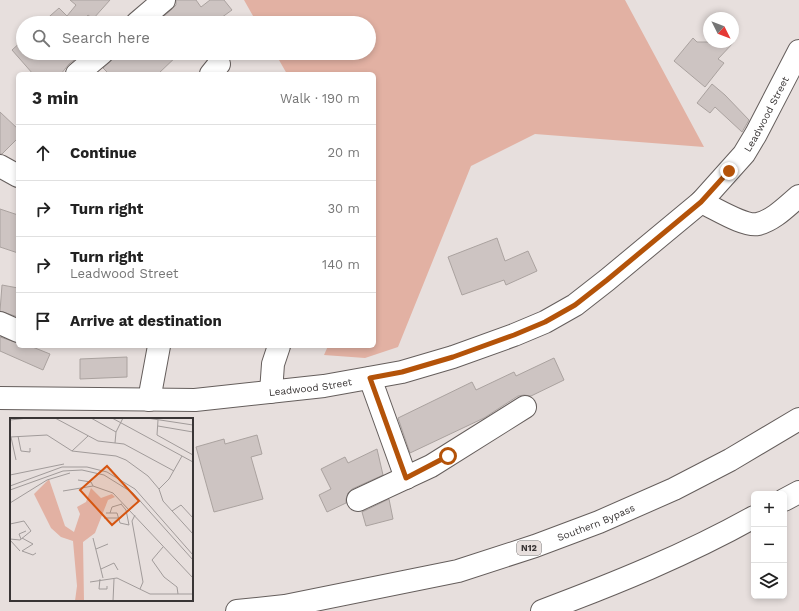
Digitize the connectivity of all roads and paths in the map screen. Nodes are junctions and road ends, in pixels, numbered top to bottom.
1 (164, 0) edge
2 (145, 16) edge
3 (799, 51) edge
4 (94, 60) edge
5 (79, 72) edge
6 (794, 73) edge
7 (799, 196) edge
8 (701, 202) junction
9 (0, 324) edge
10 (16, 330) edge
11 (159, 348) edge
12 (272, 348) edge
13 (370, 378) junction
14 (271, 392) junction
15 (0, 398) edge
16 (149, 400) junction
17 (525, 407) dead end
18 (799, 419) edge
19 (406, 478) junction
20 (799, 492) edge
21 (787, 498) edge
22 (358, 500) dead end
23 (751, 519) edge
24 (237, 611) edge
25 (542, 611) edge

1 - 2 main road
3 - 6 main road, Leadwood Street
4 - 5 main road
6 - 8 main road, Leadwood Street
7 - 8 main road
8 - 13 main road, Leadwood Street
9 - 10 main road
11 - 16 main road
12 - 14 main road
13 - 14 main road, Leadwood Street
13 - 19 main road
14 - 16 main road, Leadwood Street
15 - 16 main road, Leadwood Street
17 - 19 main road
18 - 24 main road, Southern Bypass / N12
19 - 22 main road
20 - 21 main road
23 - 25 main road

